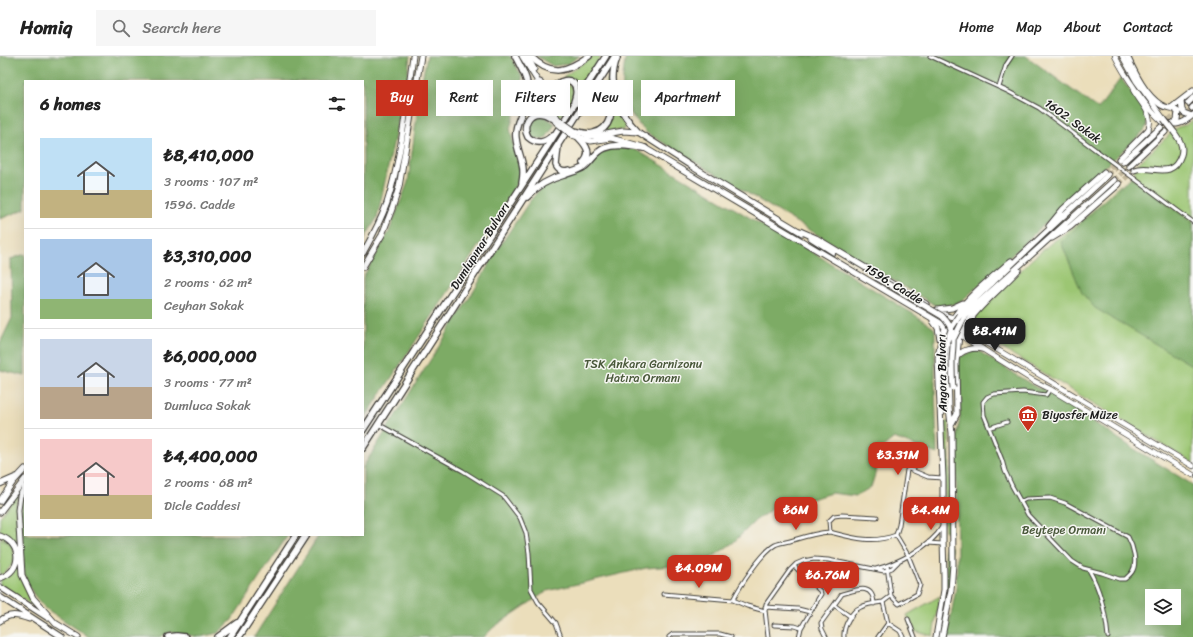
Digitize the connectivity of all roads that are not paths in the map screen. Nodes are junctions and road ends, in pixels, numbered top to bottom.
1 (414, 56) edge
2 (421, 56) edge
3 (515, 56) edge
4 (522, 56) edge
5 (527, 56) edge
6 (530, 56) edge
7 (589, 56) edge
8 (606, 56) edge
9 (615, 56) edge
10 (618, 56) edge
11 (930, 56) edge
12 (1012, 56) edge
13 (1115, 56) edge
14 (1122, 56) edge
15 (1127, 56) edge
16 (1128, 78) junction
17 (539, 80) edge
18 (600, 80) edge
19 (570, 81) edge
20 (999, 87) junction
21 (1193, 90) edge
22 (1193, 98) edge
23 (1181, 101) junction
24 (1188, 103) tunnel mouth
25 (572, 108) junction
26 (1172, 108) junction
27 (578, 113) edge
28 (1193, 115) edge
29 (553, 116) edge
30 (611, 116) edge
31 (555, 120) junction
32 (1162, 122) junction
33 (1172, 125) junction
34 (1148, 130) joint
35 (558, 131) junction
36 (630, 132) junction
37 (1165, 132) tunnel mouth
38 (574, 133) junction
39 (638, 133) junction
40 (579, 138) junction
41 (559, 142) junction
42 (632, 144) junction
43 (645, 148) junction
44 (1129, 166) tunnel mouth
45 (1134, 170) tunnel mouth
46 (1106, 174) tunnel mouth
47 (1114, 180) tunnel mouth
48 (1119, 184) tunnel mouth
49 (522, 186) junction
50 (518, 208) junction
51 (1193, 222) edge
52 (800, 231) junction
53 (1047, 240) junction
54 (1027, 250) junction
55 (364, 251) edge
56 (1032, 253) junction
57 (364, 265) edge
58 (917, 298) junction
59 (969, 299) junction
60 (912, 307) junction
61 (936, 310) junction
62 (920, 312) junction
63 (974, 313) junction
64 (953, 317) junction
65 (962, 317) junction
66 (946, 326) junction
67 (965, 327) junction
68 (960, 336) junction
69 (981, 340) junction
70 (940, 343) junction
71 (952, 343) junction
72 (982, 349) junction
73 (1007, 355) junction
74 (1012, 357) junction
75 (956, 359) junction
76 (1005, 363) junction
77 (1050, 389) junction
78 (942, 418) junction
79 (1007, 422) dead end
80 (952, 423) junction
81 (378, 424) junction
82 (364, 428) edge
83 (989, 428) junction
84 (364, 446) edge
85 (1193, 466) edge
86 (24, 470) edge
87 (1193, 475) edge
88 (943, 478) junction
89 (24, 480) edge
90 (0, 484) edge
91 (24, 489) edge
92 (0, 501) edge
93 (1020, 502) junction
94 (0, 512) edge
95 (877, 517) dead end
96 (830, 532) junction
97 (953, 533) junction
98 (940, 534) junction
99 (896, 535) junction
100 (0, 536) edge
101 (295, 536) edge
102 (305, 536) edge
103 (928, 543) junction
104 (943, 544) junction
105 (954, 544) junction
106 (908, 555) junction
107 (794, 566) junction
108 (888, 568) junction
109 (884, 569) junction
110 (1089, 570) junction
111 (0, 578) edge
112 (888, 580) junction
113 (0, 587) edge
114 (663, 594) dead end
115 (891, 596) junction
116 (0, 597) edge
117 (733, 600) junction
118 (883, 602) junction
119 (834, 604) junction
120 (874, 604) junction
121 (766, 608) junction
122 (758, 609) junction
123 (810, 612) junction
124 (243, 617) junction
125 (851, 617) junction
126 (908, 619) dead end
127 (250, 620) junction
128 (0, 621) edge
129 (38, 622) junction
130 (56, 624) junction
131 (888, 624) junction
132 (774, 626) dead end
133 (801, 628) junction
134 (62, 637) edge
135 (78, 637) edge
136 (168, 637) edge
137 (185, 637) edge
138 (218, 637) edge
139 (230, 637) edge
140 (239, 637) edge
141 (243, 637) edge
142 (561, 637) edge
143 (669, 637) edge
144 (731, 637) edge
145 (768, 637) edge
146 (798, 637) edge
147 (826, 637) edge
148 (844, 637) edge
149 (878, 637) edge
150 (903, 637) edge
151 (915, 637) edge
152 (936, 637) edge
153 (942, 637) edge
154 (1108, 637) edge

1 - 55 main road
2 - 57 main road
3 - 49 highway
4 - 31 main road
5 - 17 main road
6 - 7 highway
8 - 25 highway, Dumlupınar Bulvarı
9 - 18 highway, Dumlupınar Bulvarı
10 - 39 highway
11 - 20 street, 1602. Sokak
12 - 20 street
13 - 16 main road
14 - 32 main road
15 - 26 main road
16 - 32 main road
16 - 34 main road
19 - 25 highway
20 - 51 street, 1602. Sokak
21 - 23 main road
22 - 24 main road
23 - 26 main road
23 - 28 main road
25 - 35 highway, Dumlupınar Bulvarı
26 - 33 main road
27 - 41 highway, Dumlupınar Bulvarı
28 - 33 main road
29 - 31 main road
30 - 38 highway
31 - 35 highway
31 - 38 main road, bridge
32 - 33 main road
32 - 34 main road
32 - 45 main road, bridge
35 - 49 highway, Dumlupınar Bulvarı
36 - 38 main road
36 - 39 main road
36 - 42 main road
37 - 44 main road
38 - 40 main road, 1596. Cadde
39 - 42 main road
39 - 52 main road, 1596. Cadde
40 - 41 highway
40 - 42 main road, 1596. Cadde
41 - 50 highway, Dumlupınar Bulvarı
42 - 43 main road, 1596. Cadde
43 - 50 highway
43 - 60 main road, 1596. Cadde
46 - 54 main road
47 - 53 main road
48 - 53 main road
49 - 82 highway, Dumlupınar Bulvarı
50 - 81 highway, Dumlupınar Bulvarı
52 - 58 main road, 1596. Cadde
52 - 66 main road, 1596. Cadde, bridge
53 - 56 main road
54 - 59 main road
54 - 65 main road
56 - 63 main road
56 - 65 main road
58 - 60 main road
58 - 61 main road, 1596. Cadde
59 - 61 main road
59 - 64 main road
60 - 62 main road, 1596. Cadde
61 - 64 main road, 1596. Cadde
62 - 66 main road, 1596. Cadde
62 - 70 main road
63 - 67 main road
63 - 69 main road
64 - 66 main road
64 - 67 main road, 1596. Cadde
65 - 71 main road, bridge
66 - 68 main road, 1596. Cadde
66 - 70 main road, Angora Bulvarı
66 - 80 main road, Angora Bulvarı, bridge
67 - 68 main road
67 - 69 main road, 1596. Cadde
68 - 71 main road, Angora Bulvarı
68 - 72 main road, 1596. Cadde
69 - 73 main road, 1596. Cadde
70 - 71 main road
70 - 78 main road, Angora Bulvarı
71 - 75 main road, Angora Bulvarı
71 - 78 main road, Angora Bulvarı
71 - 80 main road, Angora Bulvarı
72 - 75 main road
72 - 76 main road, 1596. Cadde
73 - 74 main road, 1596. Cadde
73 - 76 main road
74 - 76 main road
74 - 85 main road, 1596. Cadde
75 - 80 main road, Angora Bulvarı
76 - 77 main road, 1596. Cadde
77 - 83 street
77 - 87 main road, 1596. Cadde
78 - 88 main road, Angora Bulvarı
79 - 83 street
80 - 97 main road, Angora Bulvarı
81 - 84 highway, Dumlupınar Bulvarı
81 - 142 street
83 - 93 street
86 - 90 main road
86 - 92 main road
88 - 98 main road, Angora Bulvarı
88 - 99 street
89 - 94 main road
91 - 130 main road
93 - 110 street
93 - 110 street
95 - 96 street
96 - 99 street
96 - 117 street
97 - 98 main road
97 - 105 main road, Angora Bulvarı
98 - 103 street
98 - 104 main road, Angora Bulvarı
99 - 106 street
100 - 111 main road
101 - 124 highway
102 - 127 highway
103 - 104 street
103 - 106 street
104 - 105 main road
104 - 152 main road, Angora Bulvarı
105 - 153 main road, Angora Bulvarı
106 - 108 street
106 - 115 street
107 - 109 street
107 - 121 street
107 - 123 street
108 - 109 street
108 - 112 street
109 - 112 street
110 - 154 street
112 - 115 street
113 - 130 main road
114 - 117 street
115 - 118 street
116 - 129 main road
117 - 122 street
118 - 120 street
118 - 131 street
119 - 120 street
119 - 125 street
119 - 147 street
120 - 125 street
121 - 122 street
121 - 122 street
121 - 123 street
121 - 145 street
123 - 133 street
124 - 138 highway
124 - 139 highway
125 - 148 street
126 - 151 street
127 - 140 highway
127 - 141 highway
128 - 129 main road
129 - 134 main road
130 - 135 main road
131 - 149 street
131 - 150 street
132 - 133 street
133 - 146 street
136 - 137 highway
143 - 144 street

